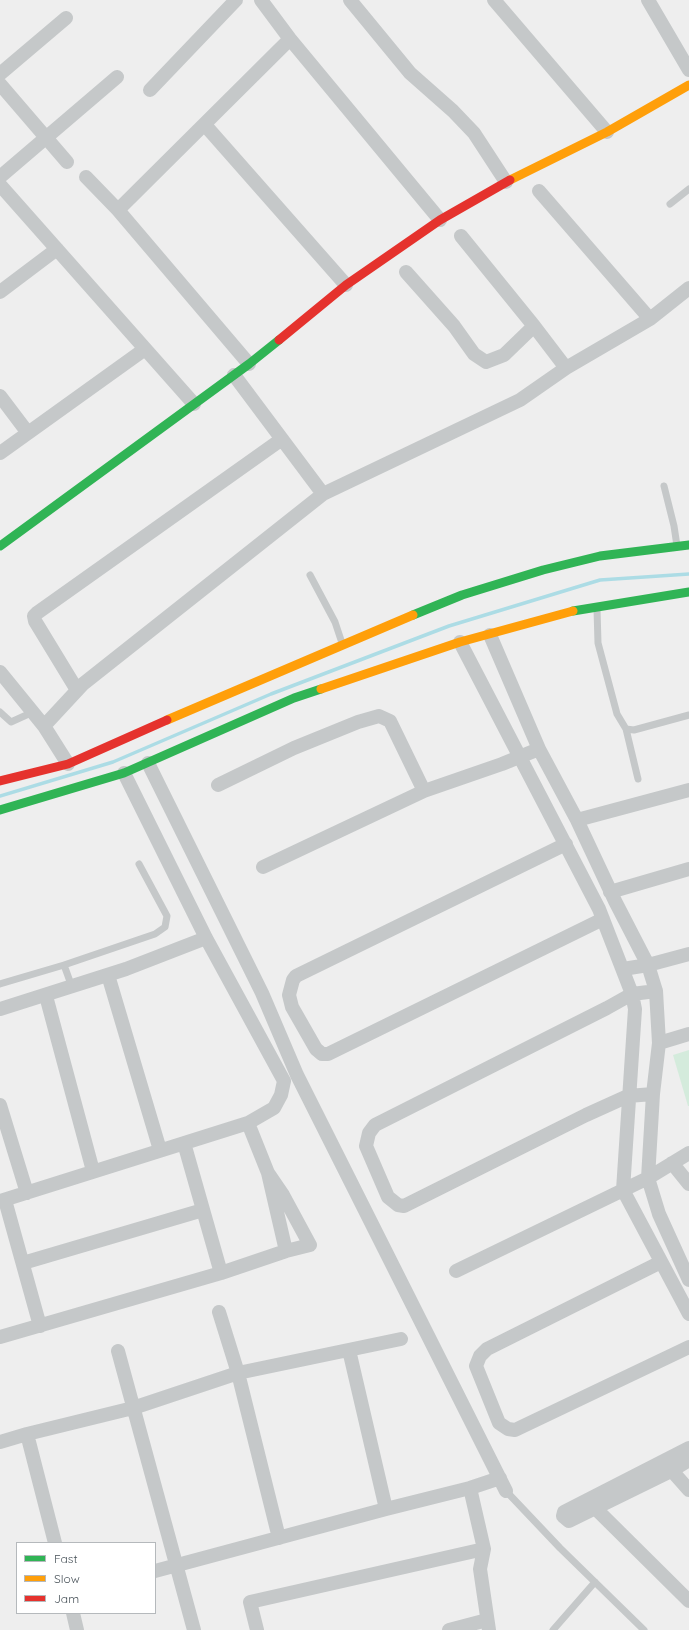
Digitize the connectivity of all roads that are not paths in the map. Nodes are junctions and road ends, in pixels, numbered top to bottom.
1 (236, 0) edge
2 (261, 0) edge
3 (350, 0) edge
4 (648, 0) edge
5 (497, 1) edge
6 (66, 18) dead end
7 (290, 39) junction
8 (689, 70) edge
9 (0, 74) edge
10 (117, 77) dead end
11 (0, 84) edge
12 (689, 85) edge
13 (150, 90) dead end
14 (205, 125) junction
15 (607, 132) junction
16 (47, 137) junction
17 (67, 162) dead end
18 (0, 177) edge
19 (86, 177) dead end
20 (506, 182) junction
21 (689, 189) edge
22 (539, 191) dead end
23 (2, 192) edge
24 (670, 204) dead end
25 (118, 210) junction
26 (440, 220) junction
27 (461, 236) dead end
28 (57, 249) junction
29 (406, 272) dead end
30 (346, 285) junction
31 (689, 288) edge
32 (0, 292) edge
33 (650, 319) junction
34 (534, 326) junction
35 (146, 349) junction
36 (249, 364) junction
37 (566, 368) junction
38 (234, 375) junction
39 (0, 396) edge
40 (194, 404) junction
41 (28, 433) junction
42 (282, 438) junction
43 (0, 453) edge
44 (664, 486) dead end
45 (322, 494) junction
46 (0, 546) edge
47 (677, 546) junction
48 (689, 546) edge
49 (310, 575) dead end
50 (689, 592) edge
51 (597, 607) junction
52 (490, 635) junction
53 (460, 642) junction
54 (342, 644) junction
55 (0, 672) edge
56 (77, 690) junction
57 (0, 712) edge
58 (33, 712) junction
59 (689, 715) edge
60 (44, 726) junction
61 (626, 729) junction
62 (538, 749) junction
63 (519, 757) junction
64 (148, 763) junction
65 (68, 764) junction
66 (124, 773) junction
67 (638, 779) dead end
68 (0, 781) edge
69 (218, 785) dead end
70 (689, 790) edge
71 (424, 791) junction
72 (0, 810) edge
73 (577, 820) junction
74 (566, 844) junction
75 (139, 864) dead end
76 (262, 866) dead end
77 (689, 870) edge
78 (613, 896) junction
79 (601, 914) junction
80 (206, 938) junction
81 (689, 954) edge
82 (64, 965) junction
83 (648, 965) junction
84 (623, 969) junction
85 (108, 975) junction
86 (0, 984) edge
87 (72, 987) junction
88 (656, 991) junction
89 (632, 994) junction
90 (46, 996) junction
91 (0, 1008) edge
92 (689, 1034) edge
93 (659, 1043) junction
94 (653, 1094) junction
95 (628, 1096) junction
96 (0, 1105) edge
97 (248, 1123) junction
98 (184, 1143) junction
99 (160, 1150) junction
100 (689, 1153) edge
101 (672, 1163) junction
102 (93, 1171) junction
103 (268, 1173) junction
104 (648, 1178) junction
105 (689, 1184) edge
106 (623, 1190) junction
107 (26, 1193) junction
108 (2, 1200) edge
109 (203, 1210) junction
110 (286, 1251) junction
111 (661, 1262) junction
112 (23, 1263) junction
113 (456, 1271) dead end
114 (221, 1273) junction
115 (689, 1280) edge
116 (219, 1312) dead end
117 (689, 1314) edge
118 (40, 1326) junction
119 (0, 1337) edge
120 (401, 1339) dead end
121 (689, 1347) edge
122 (349, 1350) junction
123 (118, 1351) dead end
124 (238, 1373) junction
125 (133, 1408) junction
126 (27, 1434) junction
127 (0, 1442) edge
128 (688, 1454) edge
129 (667, 1466) junction
130 (503, 1485) junction
131 (470, 1488) junction
132 (689, 1490) edge
133 (386, 1509) junction
134 (278, 1538) junction
135 (55, 1542) edge
136 (484, 1549) junction
137 (177, 1565) junction
138 (156, 1571) edge
139 (595, 1582) junction
140 (689, 1601) edge
141 (72, 1614) edge
142 (488, 1625) edge
143 (77, 1630) edge
144 (194, 1630) edge
145 (257, 1630) edge
146 (449, 1630) edge
147 (553, 1630) edge
148 (644, 1630) edge

1 - 13 street
2 - 7 street
3 - 20 street
4 - 8 street
5 - 15 street
6 - 9 street
7 - 14 street
7 - 26 street
10 - 16 street
11 - 16 street
12 - 15 street
14 - 25 street
14 - 30 street
15 - 20 street
16 - 17 street
16 - 18 street
19 - 25 street
20 - 26 street
21 - 24 lane
22 - 33 street
23 - 28 street
25 - 36 street
26 - 30 street
27 - 34 street
28 - 32 street
28 - 35 street
29 - 34 street
30 - 36 street
31 - 33 street
33 - 37 street
34 - 37 street
35 - 40 street
35 - 41 street
36 - 38 street
37 - 45 street
38 - 40 street
38 - 42 street
39 - 41 street
40 - 46 street
41 - 43 street
42 - 45 street
42 - 56 street
44 - 47 lane
45 - 56 street
47 - 48 street
47 - 54 street
49 - 54 lane
50 - 51 street
51 - 52 street
51 - 61 lane
52 - 53 street
52 - 62 street
53 - 63 street
53 - 64 street
54 - 65 street
55 - 58 street
56 - 60 street
57 - 58 lane
58 - 60 street
59 - 61 lane
60 - 65 street
61 - 67 lane
62 - 63 street
62 - 73 street
63 - 71 street
63 - 74 street
64 - 66 street
64 - 130 street
65 - 68 street
66 - 72 street
66 - 80 street
69 - 71 street
70 - 73 street
71 - 76 street
73 - 78 street
74 - 79 street
74 - 79 street
75 - 82 lane
77 - 78 street
78 - 79 street
78 - 83 street
79 - 84 street
80 - 85 street
80 - 97 street
81 - 83 street
82 - 86 lane
82 - 87 lane
83 - 84 street
83 - 88 street
84 - 89 street
85 - 87 street
85 - 99 street
87 - 90 street
88 - 89 street
88 - 93 street
89 - 95 street
89 - 95 street
90 - 91 street
90 - 102 street
92 - 93 street
93 - 94 street
94 - 95 street
94 - 104 street
95 - 106 street
96 - 107 street
97 - 98 street
97 - 103 street
98 - 99 street
98 - 109 street
99 - 102 street
100 - 101 street
101 - 104 street
101 - 105 street
102 - 107 street
103 - 110 street
103 - 110 street
104 - 106 street
104 - 115 street
106 - 111 street
106 - 113 street
107 - 108 street
108 - 112 street
109 - 112 street
109 - 114 street
110 - 114 street
111 - 117 street
111 - 121 street
112 - 118 street
114 - 118 street
116 - 124 street
118 - 119 street
120 - 122 street
122 - 124 street
122 - 133 street
123 - 125 street
124 - 125 street
124 - 134 street
125 - 126 street
125 - 137 street
126 - 127 street
126 - 135 street
128 - 129 street
129 - 132 street
129 - 140 street
130 - 131 street
130 - 139 lane
131 - 133 street
131 - 136 street
133 - 134 street
134 - 137 street
136 - 142 street
136 - 145 street
137 - 138 street
137 - 144 street
139 - 147 lane
139 - 148 lane
141 - 143 street
142 - 146 street

